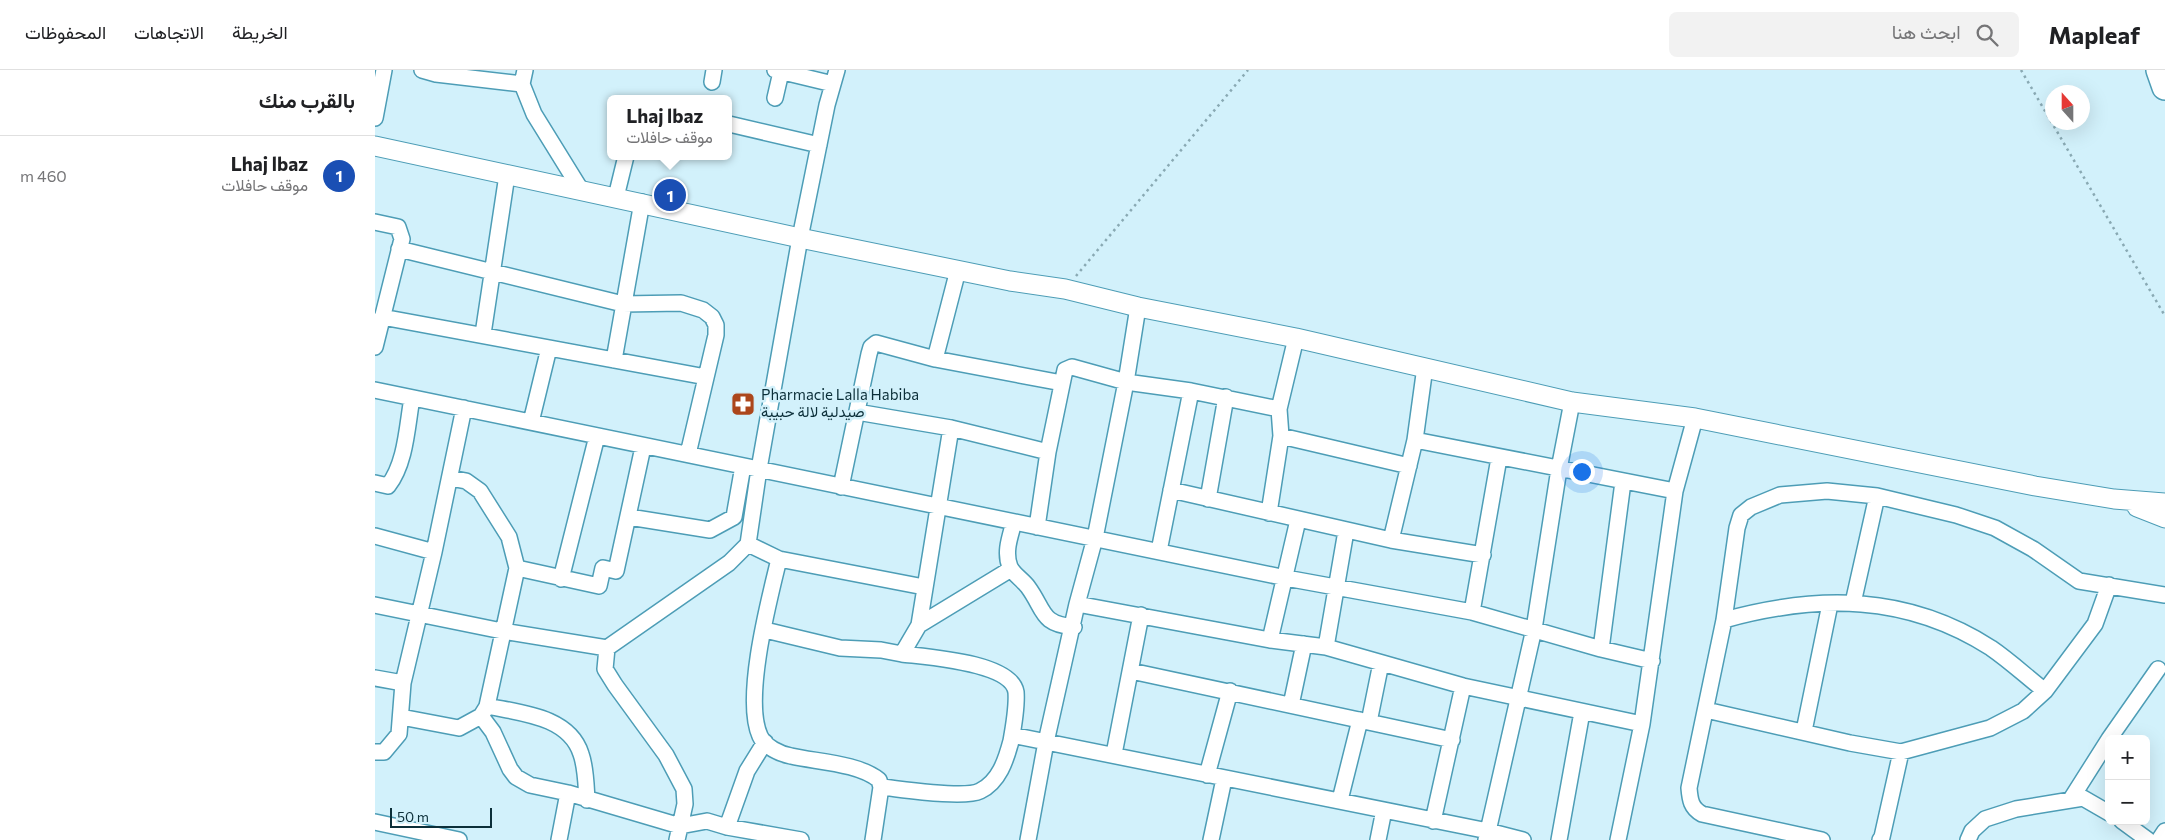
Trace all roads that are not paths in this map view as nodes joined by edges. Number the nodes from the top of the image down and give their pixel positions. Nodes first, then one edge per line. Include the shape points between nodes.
1 (384, 70) edge
2 (422, 70) edge
3 (2159, 70) edge
4 (778, 71) edge
5 (523, 77) edge
6 (835, 77) edge
7 (2165, 87) edge
8 (775, 98) dead end
9 (375, 118) edge
10 (732, 125) edge
11 (819, 145) junction
12 (375, 146) edge
13 (625, 160) edge
14 (507, 176) junction
15 (581, 190) junction
16 (616, 197) junction
17 (642, 202) junction
18 (375, 222) edge
19 (800, 238) junction
20 (399, 249) junction
21 (958, 270) junction
22 (491, 272) junction
23 (623, 304) junction
24 (1138, 307) junction
25 (382, 317) junction
26 (483, 334) junction
27 (1296, 338) junction
28 (375, 346) edge
29 (549, 348) junction
30 (935, 359) junction
31 (613, 360) junction
32 (1425, 367) junction
33 (705, 377) junction
34 (1126, 382) junction
35 (1062, 383) junction
36 (375, 390) edge
37 (1191, 391) junction
38 (412, 398) junction
39 (1226, 398) junction
40 (1572, 402) junction
41 (464, 408) junction
42 (1279, 409) junction
43 (857, 412) junction
44 (1695, 418) junction
45 (531, 422) junction
46 (951, 428) junction
47 (597, 436) junction
48 (1281, 436) junction
49 (1415, 440) junction
50 (643, 447) junction
51 (1048, 452) junction
52 (689, 454) junction
53 (1499, 458) junction
54 (743, 466) junction
55 (1409, 466) junction
56 (759, 469) junction
57 (1559, 469) junction
58 (450, 478) junction
59 (1623, 482) junction
60 (375, 483) edge
61 (841, 487) junction
62 (1171, 490) junction
63 (1675, 491) junction
64 (1877, 496) junction
65 (1208, 499) junction
66 (2114, 499) junction
67 (2165, 503) edge
68 (938, 506) junction
69 (1269, 513) junction
70 (629, 517) junction
71 (2165, 518) edge
72 (1298, 520) junction
73 (1014, 522) junction
74 (1037, 527) junction
75 (1346, 531) junction
76 (375, 536) edge
77 (1095, 538) junction
78 (1391, 540) junction
79 (748, 544) junction
80 (1159, 551) junction
81 (435, 552) junction
82 (1483, 555) junction
83 (779, 559) junction
84 (517, 568) junction
85 (1011, 568) junction
86 (1286, 578) junction
87 (561, 579) junction
88 (2109, 585) junction
89 (1336, 586) junction
90 (924, 587) junction
91 (2165, 595) edge
92 (1853, 603) junction
93 (1077, 604) junction
94 (1830, 604) junction
95 (375, 605) edge
96 (1472, 612) junction
97 (420, 614) junction
98 (1141, 615) junction
99 (1724, 620) junction
100 (919, 624) junction
101 (1074, 628) junction
102 (765, 630) junction
103 (1534, 630) junction
104 (502, 631) junction
105 (1270, 640) junction
106 (1304, 644) junction
107 (1326, 647) junction
108 (607, 648) junction
109 (1601, 649) junction
110 (902, 654) junction
111 (1653, 661) junction
112 (1381, 663) junction
113 (2158, 668) dead end
114 (1131, 671) junction
115 (375, 678) edge
116 (403, 683) junction
117 (1463, 686) junction
118 (1229, 691) junction
119 (2045, 691) junction
120 (1517, 696) junction
121 (1291, 705) junction
122 (1706, 710) junction
123 (484, 711) junction
124 (1582, 712) junction
125 (401, 717) junction
126 (1364, 721) junction
127 (1642, 724) junction
128 (1804, 731) junction
129 (1012, 735) junction
130 (2112, 735) edge
131 (1452, 740) junction
132 (765, 742) junction
133 (1046, 742) junction
134 (2105, 745) edge
135 (375, 752) edge
136 (1901, 752) junction
137 (1114, 754) junction
138 (1207, 775) junction
139 (1224, 779) junction
140 (881, 787) junction
141 (568, 793) junction
142 (2071, 799) junction
143 (587, 800) junction
144 (1340, 800) junction
145 (1384, 810) junction
146 (2105, 811) edge
147 (1433, 821) junction
148 (375, 822) edge
149 (2127, 825) edge
150 (727, 827) junction
151 (2165, 831) edge
152 (678, 833) edge
153 (410, 835) edge
154 (1487, 835) edge
155 (459, 840) edge
156 (559, 840) edge
157 (801, 840) edge
158 (873, 840) edge
159 (1028, 840) edge
160 (1211, 840) edge
161 (1378, 840) edge
162 (1523, 840) edge
163 (1559, 840) edge
164 (1617, 840) edge
165 (1822, 840) edge
166 (1880, 840) edge
167 (1968, 840) edge
168 (2148, 840) edge
169 (2159, 840) edge

1 - 9 street
2 - 5 street via 436,74
3 - 7 highway
4 - 6 street
4 - 8 street
5 - 15 street via 534,114
6 - 11 street
10 - 11 street
11 - 19 street
12 - 14 street
13 - 16 street
14 - 15 street
14 - 22 street
15 - 16 street
16 - 17 street
17 - 19 street
17 - 23 street
18 - 20 street via 399,227 402,239
19 - 21 street
19 - 56 street
20 - 22 street
20 - 25 street
21 - 24 street via 1065,289
21 - 30 street
22 - 23 street
22 - 26 street
23 - 31 street
23 - 33 street via 681,303 703,310 712,317 716,335
24 - 27 street
24 - 34 street
25 - 26 street
25 - 28 street
26 - 29 street
27 - 32 street
27 - 42 street
29 - 31 street
29 - 45 street
30 - 35 street
30 - 43 street via 876,343 869,354
31 - 33 street
32 - 40 street
32 - 49 street
33 - 52 street
34 - 35 street via 1072,367 1065,370
34 - 37 street
34 - 77 street
35 - 51 street
36 - 38 street
37 - 39 street
37 - 62 street
38 - 41 street
38 - 60 street via 395,475 388,486
39 - 42 street
39 - 65 street
40 - 44 street
40 - 57 street
41 - 45 street
41 - 58 street
42 - 48 street
43 - 46 street
43 - 61 street
44 - 63 street
44 - 66 street
45 - 47 street
46 - 51 street
46 - 68 street
47 - 50 street
47 - 87 street
48 - 55 street
48 - 69 street
49 - 53 street
49 - 55 street
50 - 52 street
50 - 70 street
51 - 74 street
52 - 54 street
53 - 57 street
53 - 82 street
54 - 56 street
54 - 70 street via 734,517 710,530
55 - 78 street
56 - 61 street
56 - 79 street
57 - 59 street
57 - 103 street
58 - 81 street
58 - 84 street via 466,481 480,491 509,537
59 - 63 street
59 - 109 street
61 - 68 street
62 - 65 street
62 - 80 street
63 - 111 street
64 - 88 street via 1976,521 2033,548 2079,581
64 - 92 street
64 - 99 street via 1827,491 1780,495 1751,507 1741,515
65 - 69 street
66 - 67 street
66 - 71 street
68 - 73 street
68 - 90 street
69 - 72 street
70 - 87 street via 615,571 603,568 599,586
72 - 75 street
72 - 86 street
73 - 74 street
73 - 85 street via 1007,554
74 - 77 street
75 - 78 street
75 - 89 street
76 - 81 street
77 - 80 street
77 - 93 street
78 - 82 street
79 - 83 street
79 - 108 street via 729,563
80 - 86 street
81 - 97 street
82 - 96 street
83 - 90 street
83 - 102 street
84 - 87 street
84 - 104 street
85 - 100 street
85 - 101 street via 1028,587 1047,620
86 - 89 street
86 - 105 street
88 - 91 street
88 - 119 street via 2095,624
89 - 96 street
89 - 107 street
90 - 100 street
92 - 94 street
92 - 119 street via 1895,608 1935,619 1992,649
93 - 98 street
93 - 101 street
94 - 99 street via 1773,609
94 - 128 street
95 - 97 street
96 - 103 street
97 - 104 street
97 - 116 street
98 - 105 street
98 - 114 street
99 - 122 street
100 - 110 street
101 - 133 street
102 - 110 street via 840,648
102 - 132 street via 754,703 760,737
103 - 109 street
103 - 120 street
104 - 108 street
104 - 123 street
105 - 106 street
106 - 107 street
106 - 121 street
107 - 112 street
108 - 152 street via 605,669 665,755 684,789 685,804
109 - 111 street
110 - 129 street via 991,669 1009,680 1016,691
111 - 127 street
112 - 117 street
112 - 126 street
113 - 130 street
114 - 118 street
114 - 137 street
115 - 116 street
116 - 125 street
117 - 120 street
117 - 131 street
118 - 121 street
118 - 138 street
119 - 136 street via 2009,720
120 - 124 street
120 - 154 street
121 - 126 street
122 - 128 street
122 - 165 street via 1689,788 1695,810
123 - 125 street via 459,728
123 - 141 street via 516,777 530,785
123 - 143 street via 557,724 575,740 582,754
124 - 127 street
124 - 163 street
125 - 135 street via 399,734 393,743 383,752
126 - 131 street
126 - 144 street
127 - 164 street
128 - 136 street
129 - 133 street
129 - 140 street via 1006,761 993,782 980,792 930,792
131 - 147 street
132 - 140 street via 773,750 790,756 874,776
132 - 150 street via 747,771
133 - 137 street
133 - 159 street
134 - 142 street
136 - 166 street
137 - 138 street
138 - 139 street
139 - 144 street
139 - 160 street
140 - 158 street
141 - 143 street
141 - 156 street
142 - 146 street via 2083,798
142 - 167 street via 1998,813 1985,819 1972,831
143 - 152 street
144 - 145 street
145 - 147 street
145 - 161 street
147 - 154 street
148 - 153 street
149 - 168 street
150 - 152 street via 707,821
150 - 157 street
151 - 169 street
153 - 155 street
154 - 162 street

